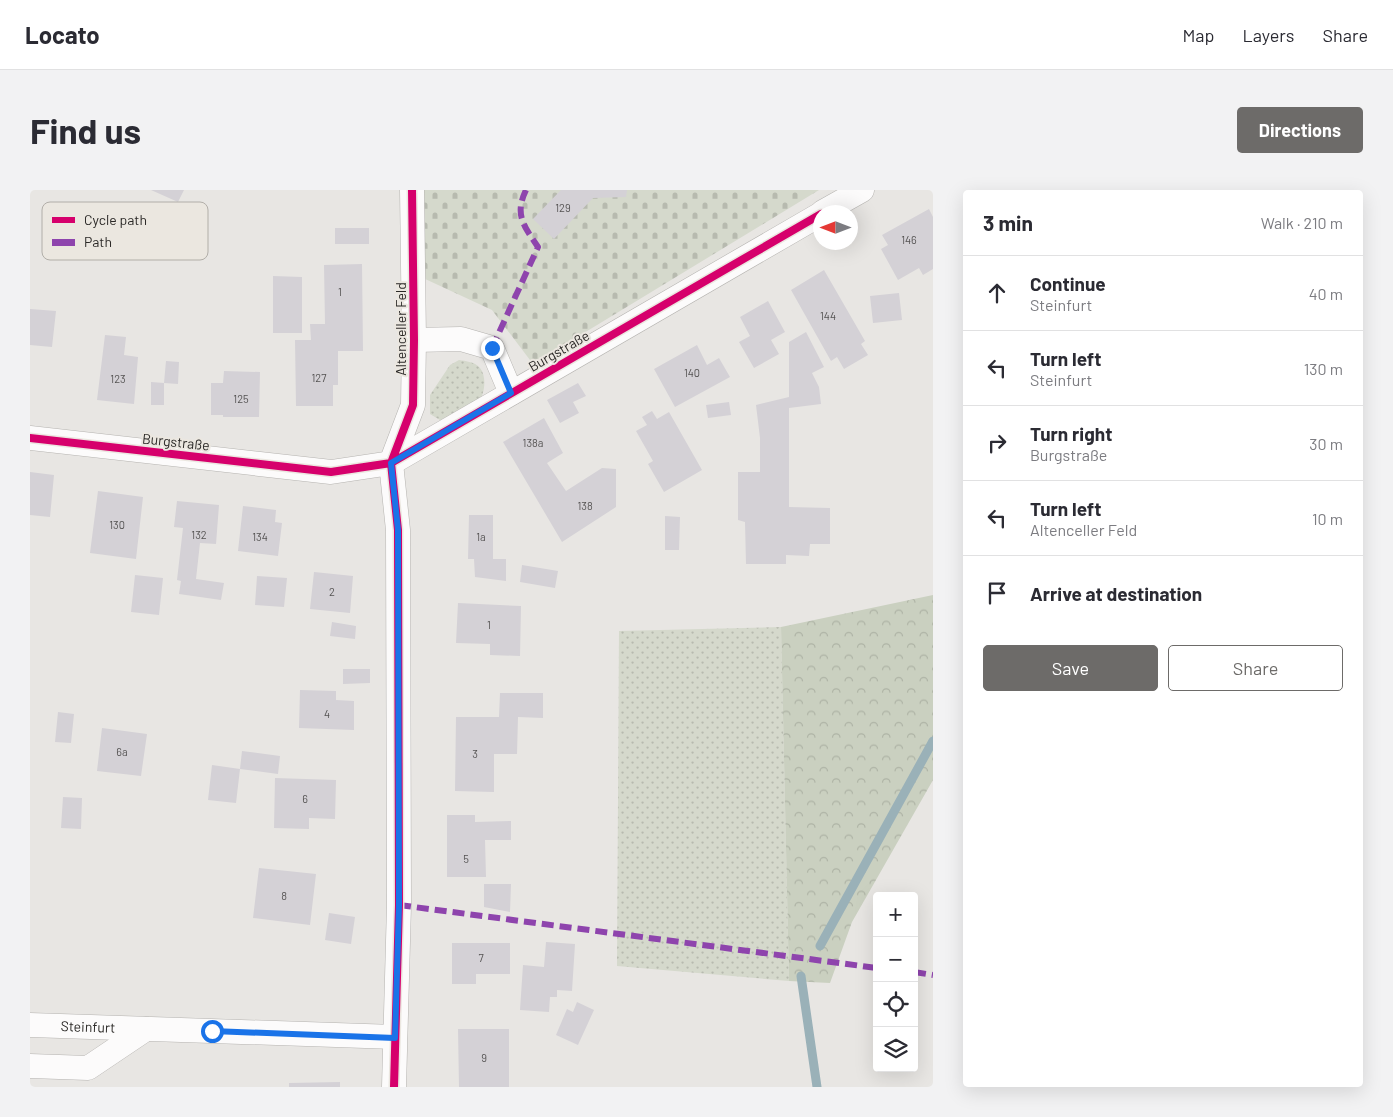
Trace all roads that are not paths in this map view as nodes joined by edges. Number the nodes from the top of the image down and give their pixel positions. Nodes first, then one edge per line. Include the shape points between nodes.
1 (412, 190) edge
2 (862, 190) edge
3 (836, 205) edge
4 (813, 218) edge
5 (414, 340) junction
6 (511, 393) junction
7 (30, 438) edge
8 (391, 463) junction
9 (30, 1025) edge
10 (146, 1029) junction
11 (395, 1038) junction
12 (30, 1066) edge
13 (394, 1087) edge

1 - 5 street, Altenceller Feld
2 - 3 street, Burgstraße
4 - 6 street, Burgstraße
5 - 6 street, Altenceller Feld via 461,339 492,348
5 - 8 street, Altenceller Feld via 413,405
6 - 8 street, Burgstraße
7 - 8 street, Burgstraße via 331,472
8 - 11 street via 398,530 399,905
9 - 10 street, Steinfurt
10 - 11 street, Steinfurt
10 - 12 street, Steinfurt via 88,1068
11 - 13 street

